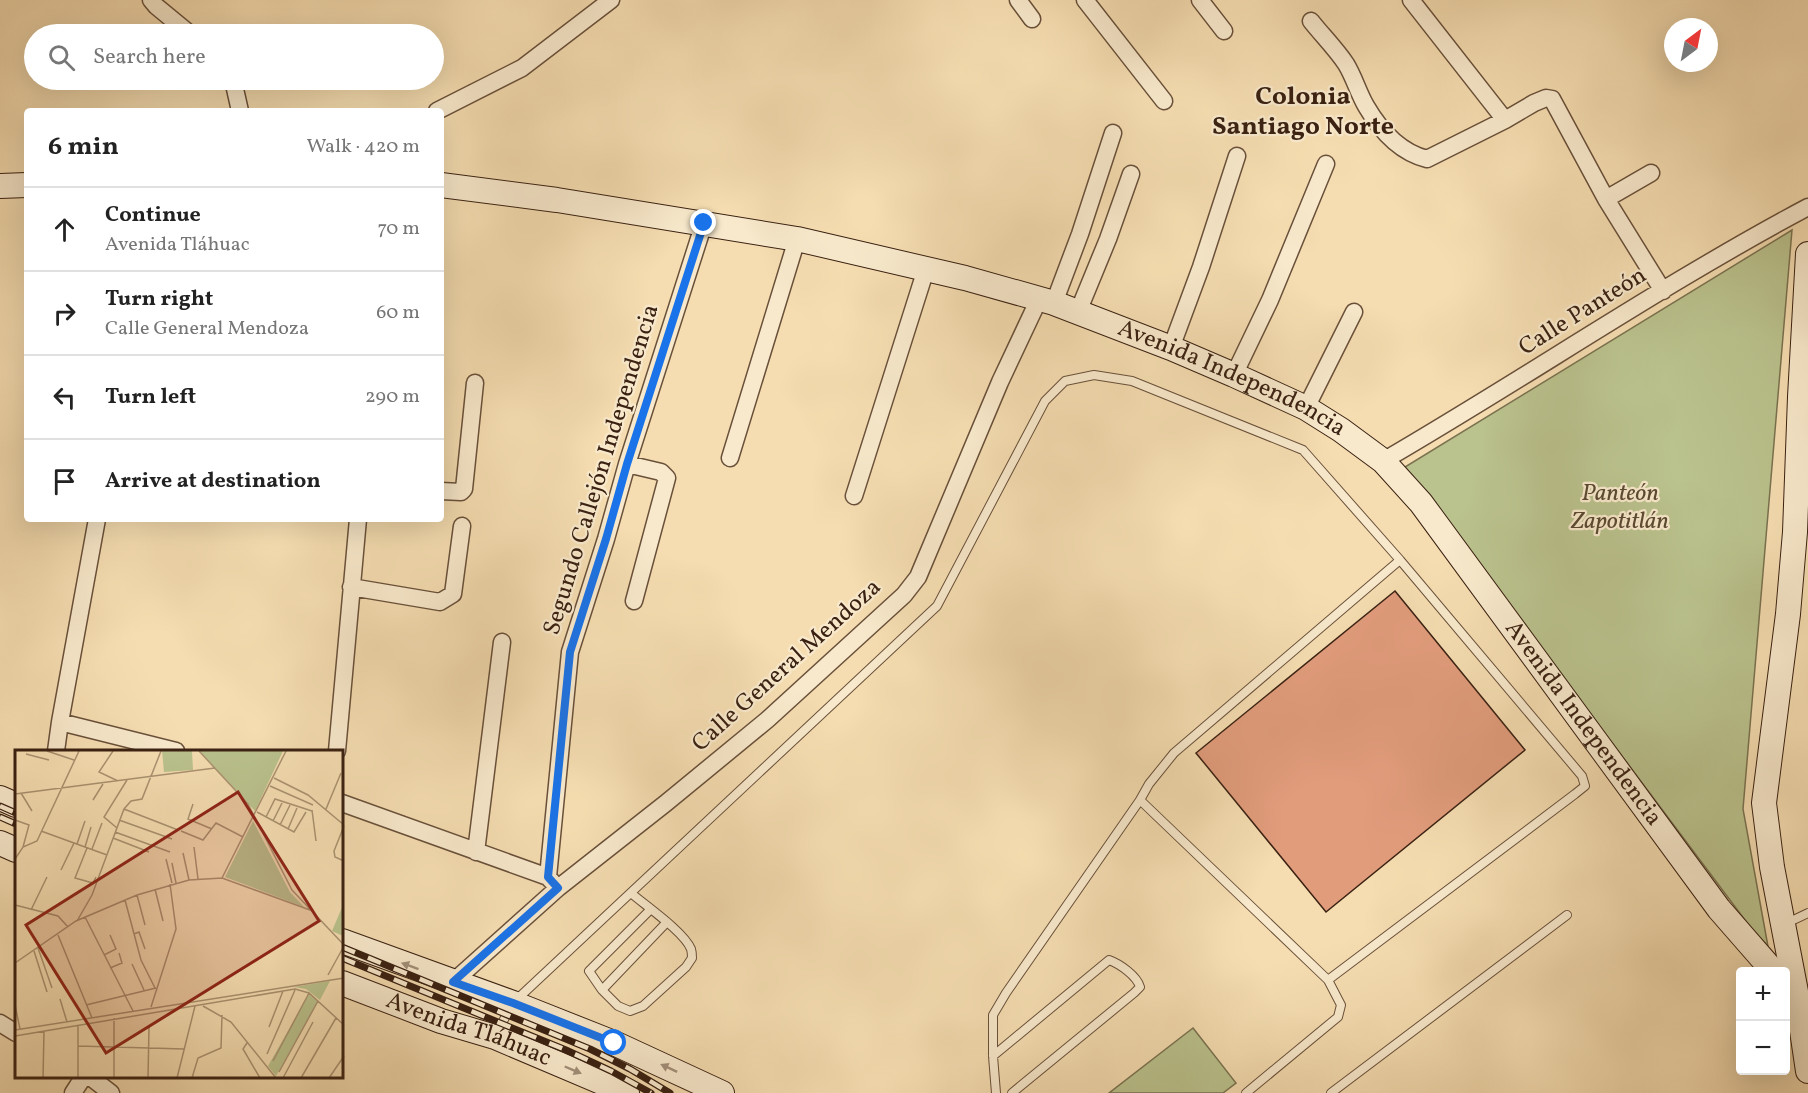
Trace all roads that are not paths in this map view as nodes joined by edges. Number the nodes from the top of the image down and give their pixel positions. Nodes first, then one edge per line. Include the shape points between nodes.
1 (151, 0) edge
2 (611, 0) edge
3 (1018, 0) edge
4 (1085, 0) edge
5 (1200, 0) edge
6 (1411, 0) edge
7 (1032, 19) dead end
8 (1311, 21) dead end
9 (178, 24) edge
10 (1224, 31) dead end
11 (235, 90) edge
12 (1164, 101) dead end
13 (239, 108) edge
14 (443, 108) edge
15 (1505, 120) junction
16 (1113, 132) dead end
17 (1237, 156) dead end
18 (1326, 164) dead end
19 (1651, 173) dead end
20 (1131, 174) dead end
21 (24, 185) edge
22 (444, 185) edge
23 (0, 186) edge
24 (1606, 199) junction
25 (1808, 207) edge
26 (704, 223) junction
27 (798, 239) junction
28 (1808, 254) edge
29 (926, 269) junction
30 (1663, 291) junction
31 (1046, 301) junction
32 (1078, 312) junction
33 (1354, 312) dead end
34 (1171, 348) junction
35 (1234, 375) junction
36 (475, 383) dead end
37 (1306, 408) junction
38 (730, 458) dead end
39 (1383, 460) junction
40 (627, 464) junction
41 (444, 491) edge
42 (854, 496) dead end
43 (97, 522) edge
44 (358, 522) edge
45 (462, 526) dead end
46 (1400, 560) junction
47 (351, 587) junction
48 (634, 601) dead end
49 (502, 642) dead end
50 (60, 722) junction
51 (56, 750) edge
52 (172, 750) edge
53 (337, 750) edge
54 (0, 798) edge
55 (1140, 800) junction
56 (344, 804) edge
57 (15, 805) edge
58 (0, 843) edge
59 (15, 850) edge
60 (476, 852) junction
61 (553, 883) junction
62 (632, 893) junction
63 (650, 910) junction
64 (1808, 913) edge
65 (1567, 915) dead end
66 (667, 922) junction
67 (1782, 926) junction
68 (344, 942) edge
69 (1770, 967) edge
70 (1328, 980) junction
71 (453, 982) junction
72 (344, 983) edge
73 (602, 990) junction
74 (1791, 991) edge
75 (513, 1003) junction
76 (0, 1023) edge
77 (15, 1032) edge
78 (495, 1037) junction
79 (993, 1056) junction
80 (1808, 1071) edge
81 (83, 1078) edge
82 (90, 1078) edge
83 (74, 1093) edge
84 (111, 1093) edge
85 (627, 1093) edge
86 (722, 1093) edge
87 (996, 1093) edge
88 (1012, 1093) edge
89 (1246, 1093) edge
90 (1331, 1093) edge

1 - 9 street
2 - 14 street via 522,68
3 - 7 street
4 - 12 street
5 - 10 street
6 - 15 street
8 - 15 street via 1346,64 1366,106 1383,130 1412,155 1427,159
11 - 13 street
15 - 24 street via 1534,103 1552,99
16 - 31 street, Calle General Mendoza via 1080,234
17 - 34 street
18 - 35 street via 1270,300
19 - 24 street
20 - 32 street
21 - 23 street
22 - 26 street, Avenida Independencia
24 - 30 street
25 - 30 street, Calle Panteón
26 - 27 street, Avenida Independencia
26 - 40 street, Segundo Callejón Independencia
27 - 29 street, Avenida Independencia
27 - 38 street
28 - 67 street via 1795,532 1764,803
29 - 31 street, Avenida Independencia
29 - 42 street
30 - 39 street, Calle Panteón
31 - 32 street, Avenida Independencia
31 - 61 street, Calle General Mendoza via 1000,382 918,577 904,595 767,720 666,803
32 - 34 street, Avenida Independencia
33 - 37 street
34 - 35 street, Avenida Independencia
35 - 37 street, Avenida Independencia
36 - 41 street via 464,489 456,493
37 - 39 street, Avenida Independencia
39 - 69 street, Avenida Independencia via 1421,503 1719,909
40 - 48 street via 661,472 667,478
40 - 61 street, Segundo Callejón Independencia via 570,652
43 - 50 street
44 - 47 street
45 - 47 street via 453,594 440,602
46 - 55 lane via 1174,753
46 - 62 lane via 1303,450 1132,381 1094,375 1065,381 1045,401 937,606
46 - 70 lane via 1582,776 1585,786
47 - 53 street
49 - 60 street
50 - 51 street
50 - 52 street
54 - 57 street
55 - 70 lane
55 - 79 lane via 993,1015
56 - 60 street
58 - 59 street
60 - 61 street
61 - 71 street, Calle General Mendoza
62 - 63 lane
62 - 75 lane
63 - 66 lane
63 - 73 lane via 590,971
64 - 67 lane
65 - 90 lane
66 - 73 lane
66 - 73 lane via 691,949 692,958 686,967 643,1006 630,1011 618,1006
67 - 74 street
71 -> 68 street, Avenida Tláhuac
70 - 89 lane via 1341,1005 1338,1017
71 - 75 street, Avenida Tláhuac
72 - 78 street, Avenida Tláhuac via 441,1021
74 - 80 street
75 - 78 lane
86 -> 75 street, Avenida Tláhuac via 614,1043
76 - 77 street
78 -> 85 street, Avenida Tláhuac
79 - 87 lane
79 - 88 lane via 1109,960 1139,982 1134,993
81 - 83 street
82 - 84 street

